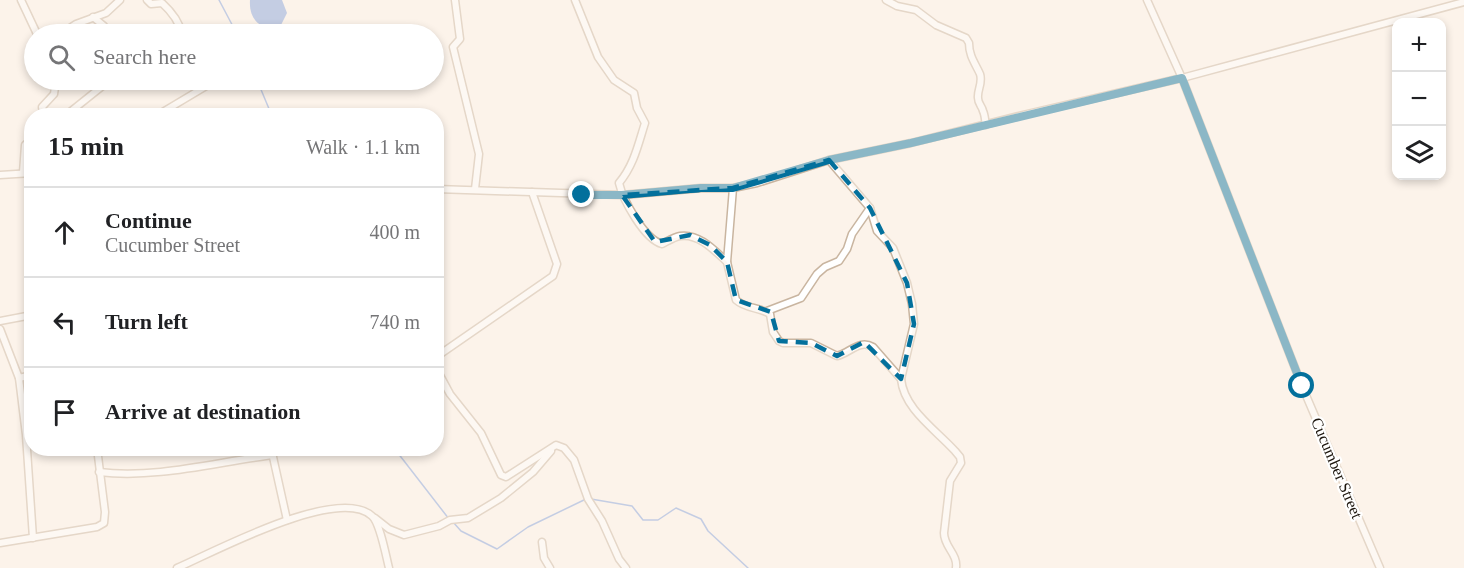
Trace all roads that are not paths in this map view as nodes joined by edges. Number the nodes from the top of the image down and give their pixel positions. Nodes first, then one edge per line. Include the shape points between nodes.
1 (21, 0) edge
2 (147, 0) edge
3 (455, 0) edge
4 (575, 0) edge
5 (886, 0) edge
6 (1147, 0) edge
7 (120, 1) edge
8 (1464, 2) edge
9 (93, 17) junction
10 (32, 24) edge
11 (75, 24) edge
12 (102, 24) edge
13 (179, 24) edge
14 (1182, 78) junction
15 (55, 90) edge
16 (98, 90) edge
17 (200, 90) edge
18 (42, 108) edge
19 (75, 108) edge
20 (170, 108) edge
21 (986, 125) junction
22 (829, 160) junction
23 (24, 164) edge
24 (23, 173) joint
25 (0, 175) edge
26 (733, 188) junction
27 (444, 189) edge
28 (475, 189) junction
29 (532, 192) junction
30 (622, 195) junction
31 (870, 208) junction
32 (727, 262) junction
33 (767, 311) junction
34 (24, 316) edge
35 (0, 321) edge
36 (0, 329) edge
37 (444, 351) edge
38 (24, 377) edge
39 (19, 378) junction
40 (901, 379) junction
41 (444, 383) edge
42 (24, 421) edge
43 (556, 445) junction
44 (28, 456) edge
45 (98, 456) edge
46 (248, 456) edge
47 (273, 456) edge
48 (99, 472) junction
49 (374, 518) junction
50 (287, 520) junction
51 (33, 538) junction
52 (542, 542) dead end
53 (0, 543) edge
54 (177, 568) edge
55 (389, 568) edge
56 (550, 568) edge
57 (626, 568) edge
58 (956, 568) edge
59 (1380, 568) edge

1 - 10 street
2 - 13 street via 162,3
3 - 28 street via 460,39 453,47 479,154
4 - 30 street via 598,57 614,80 634,93 645,123 634,162 619,183
5 - 21 street via 916,10 936,25 966,38 980,75 977,96
6 - 14 street, Cucumber Street
7 - 9 street via 106,13
8 - 14 street
9 - 11 street
9 - 12 street
14 - 21 street
14 - 59 street, Cucumber Street via 1302,386
15 - 18 street
16 - 19 street
17 - 20 street
21 - 22 street
22 - 26 street
22 - 31 street
23 - 24 street
24 - 25 street
26 - 30 street
26 - 32 street
27 - 28 street
28 - 29 street
29 - 30 street
29 - 37 street via 557,264 553,276
30 - 32 street via 655,242 690,236 710,245
31 - 33 street via 838,261 817,274 801,298
31 - 40 street via 877,231 893,248 912,304 914,324
32 - 33 street via 736,300
33 - 40 street via 772,316 773,332 783,343 811,343 837,356 867,344
34 - 35 street
36 - 39 street
38 - 39 street
39 - 42 street
40 - 58 street via 904,397 910,405 960,457 961,463 950,481 944,540 955,557
41 - 43 street via 481,433 501,475 514,473
43 - 49 street via 533,472 468,518 404,535
43 - 57 street via 574,460 588,498
44 - 51 street
45 - 48 street
46 - 48 street via 154,472
47 - 50 street
48 - 51 street via 104,523
49 - 50 street via 365,511 333,509
49 - 55 street
50 - 54 street
51 - 53 street
52 - 56 street

